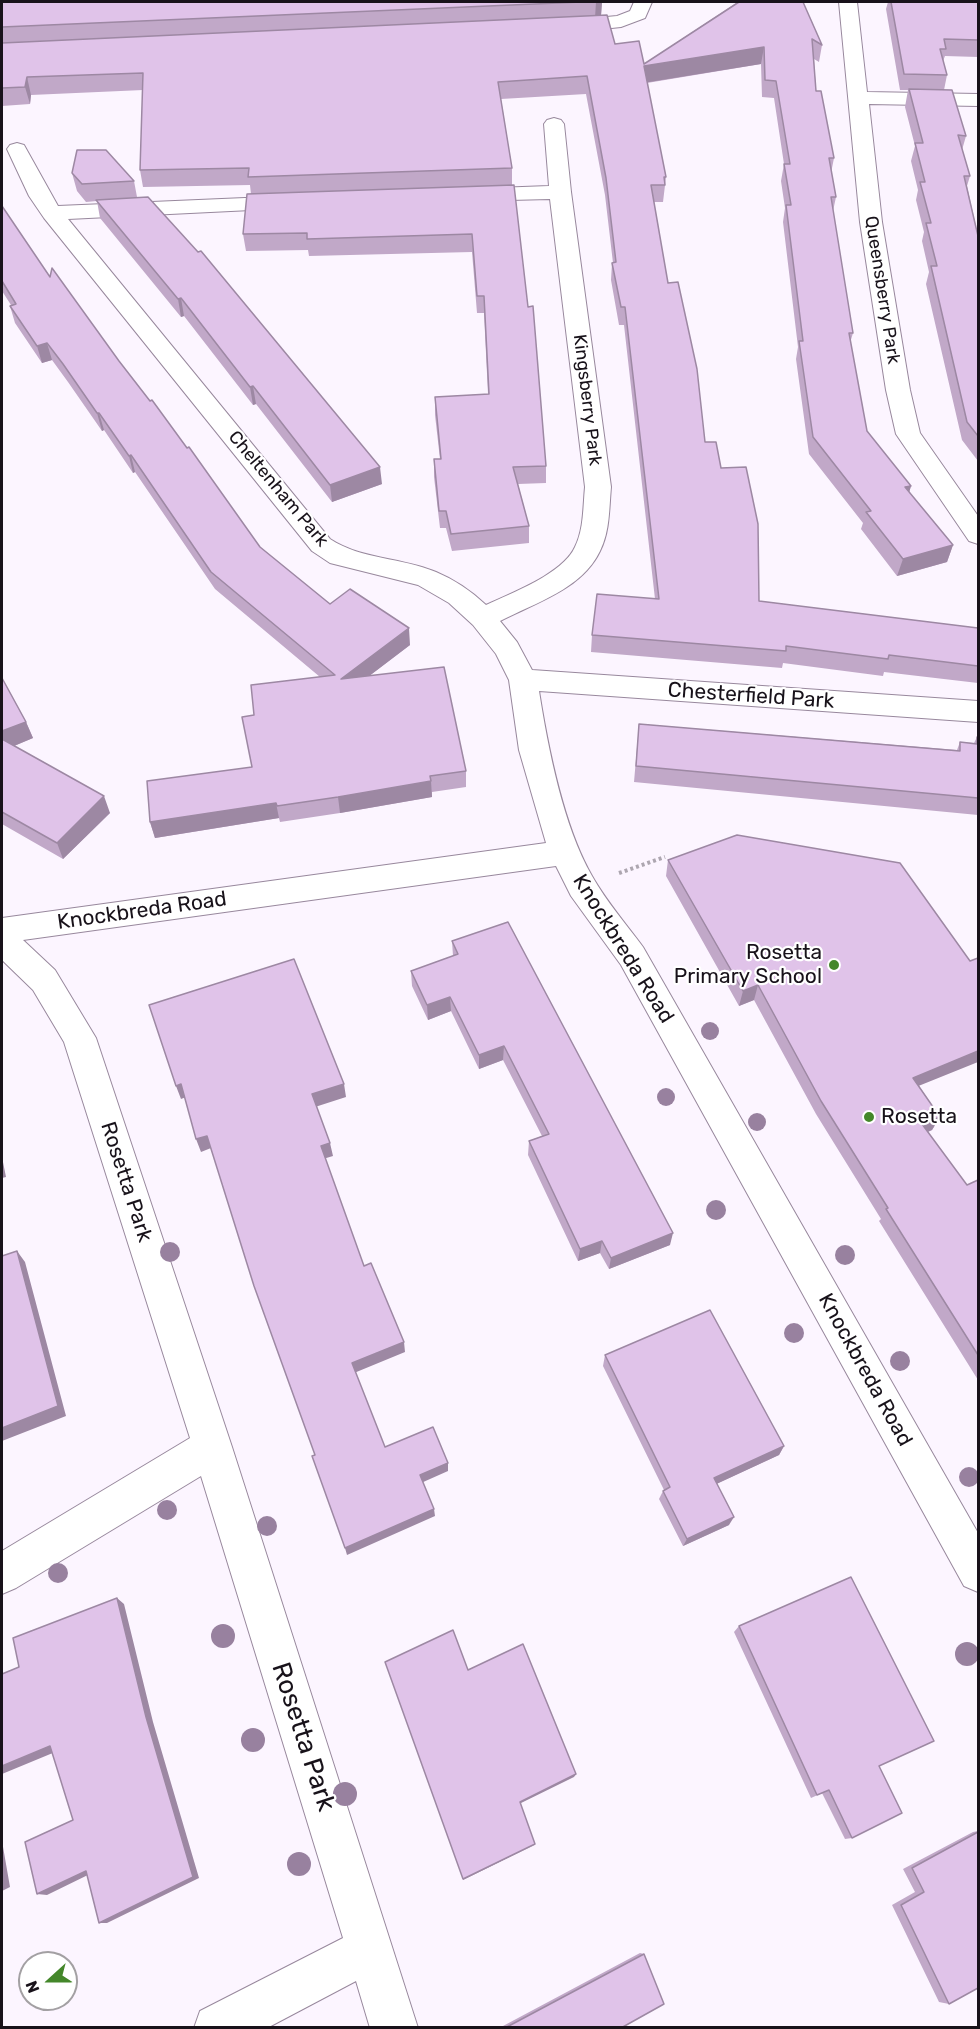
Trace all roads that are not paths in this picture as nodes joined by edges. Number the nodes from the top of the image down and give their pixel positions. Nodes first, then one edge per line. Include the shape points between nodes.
1 (643, 2) edge
2 (848, 2) edge
3 (548, 27) edge
4 (858, 98) junction
5 (978, 100) edge
6 (554, 124) dead end
7 (17, 149) dead end
8 (560, 192) junction
9 (454, 196) edge
10 (312, 201) edge
11 (52, 213) junction
12 (978, 535) edge
13 (483, 618) junction
14 (523, 680) junction
15 (978, 711) edge
16 (564, 852) junction
17 (2, 931) edge
18 (2, 940) edge
19 (212, 1447) junction
20 (978, 1572) edge
21 (2, 1574) edge
22 (370, 1949) junction
23 (217, 2028) edge
24 (394, 2028) edge

1 - 3 street via 638,14 621,21
2 - 4 street, Queensberry Park
4 - 5 street
4 - 12 street, Queensberry Park via 871,222 908,434
6 - 8 street, Kingsberry Park
7 - 11 street, Cheltenham Park
8 - 9 street
8 - 13 street, Kingsberry Park via 598,487 594,526 587,551 578,565
10 - 11 street
11 - 13 street, Cheltenham Park via 321,545 339,557 426,578 459,596
13 - 14 street, Cheltenham Park via 507,649
14 - 15 street, Chesterfield Park
14 - 16 street, Cheltenham Park via 534,750
16 - 17 street, Knockbreda Road
16 - 20 street, Knockbreda Road via 582,887 632,956
18 - 19 street, Rosetta Park via 44,980 79,1038
19 - 21 street
19 - 22 street, Rosetta Park
22 - 23 street
22 - 24 street, Rosetta Park

